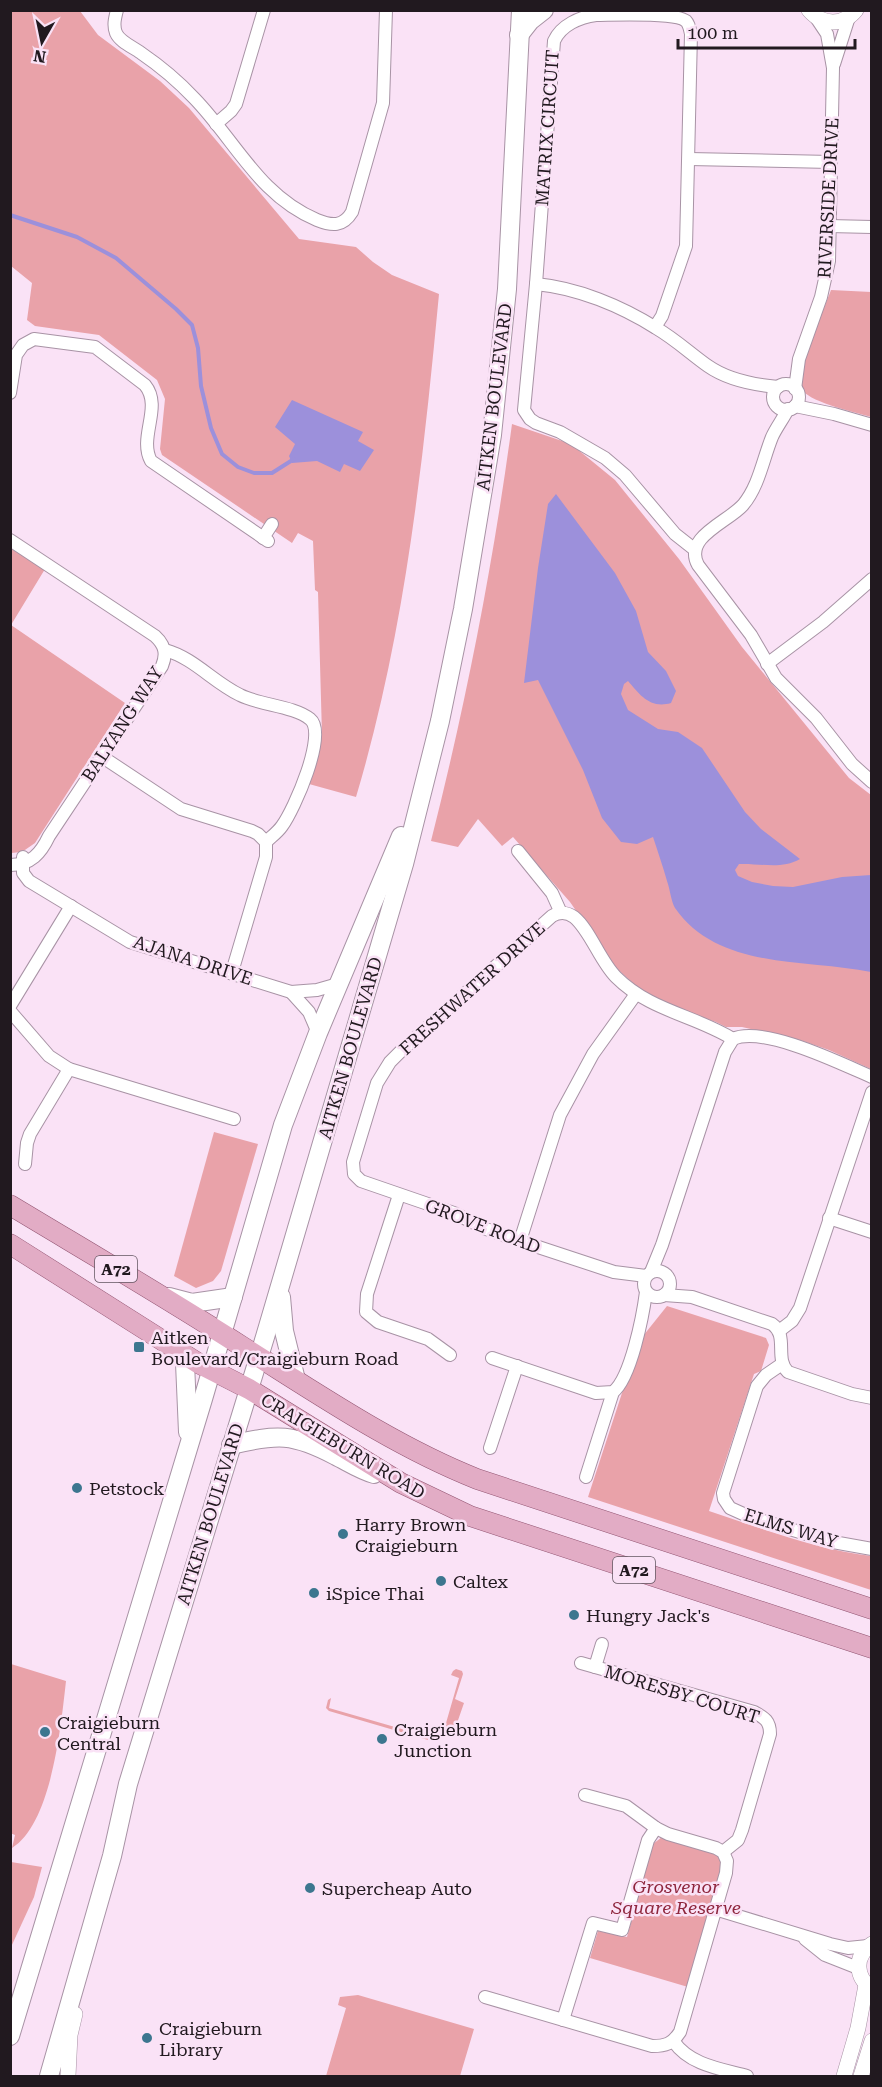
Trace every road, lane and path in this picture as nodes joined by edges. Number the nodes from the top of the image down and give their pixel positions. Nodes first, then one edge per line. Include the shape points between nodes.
1 (117, 10) edge
2 (264, 10) edge
3 (386, 10) edge
4 (520, 10) edge
5 (544, 10) edge
6 (812, 13) edge
7 (853, 14) edge
8 (519, 34) junction
9 (833, 68) junction
10 (216, 124) junction
11 (689, 159) junction
12 (831, 162) junction
13 (829, 226) junction
14 (872, 227) edge
15 (536, 284) junction
16 (655, 327) junction
17 (799, 359) junction
18 (746, 382) junction
19 (780, 386) junction
20 (10, 393) edge
21 (794, 400) junction
22 (775, 402) junction
23 (872, 426) edge
24 (773, 436) junction
25 (272, 524) dead end
26 (10, 540) edge
27 (694, 549) junction
28 (872, 579) edge
29 (164, 656) junction
30 (767, 664) junction
31 (101, 756) junction
32 (426, 779) junction
33 (872, 782) edge
34 (266, 842) junction
35 (518, 851) dead end
36 (19, 861) edge
37 (71, 906) junction
38 (561, 913) junction
39 (232, 972) junction
40 (338, 984) junction
41 (291, 992) junction
42 (636, 994) junction
43 (10, 1006) edge
44 (10, 1011) edge
45 (318, 1033) junction
46 (733, 1039) junction
47 (69, 1069) junction
48 (872, 1077) edge
49 (872, 1092) edge
50 (234, 1119) dead end
51 (25, 1164) dead end
52 (354, 1174) joint
53 (399, 1195) junction
54 (10, 1205) edge
55 (829, 1218) junction
56 (872, 1232) edge
57 (520, 1241) junction
58 (10, 1244) edge
59 (662, 1245) junction
60 (647, 1282) junction
61 (280, 1283) junction
62 (665, 1288) junction
63 (155, 1293) junction
64 (232, 1297) junction
65 (642, 1324) junction
66 (779, 1331) junction
67 (222, 1334) junction
68 (180, 1352) junction
69 (450, 1355) dead end
70 (259, 1356) junction
71 (492, 1358) dead end
72 (782, 1364) junction
73 (517, 1366) junction
74 (211, 1369) junction
75 (296, 1380) junction
76 (249, 1389) junction
77 (613, 1392) junction
78 (872, 1398) edge
79 (189, 1442) junction
80 (231, 1445) junction
81 (490, 1448) dead end
82 (586, 1477) dead end
83 (401, 1483) junction
84 (872, 1549) edge
85 (872, 1609) edge
86 (602, 1644) dead end
87 (872, 1648) edge
88 (581, 1663) dead end
89 (595, 1667) junction
90 (585, 1795) dead end
91 (656, 1828) junction
92 (723, 1852) junction
93 (716, 1909) junction
94 (800, 1934) junction
95 (870, 1945) edge
96 (858, 1968) junction
97 (79, 1975) junction
98 (869, 1987) edge
99 (485, 1997) dead end
100 (563, 2020) junction
101 (10, 2036) edge
102 (872, 2041) edge
103 (674, 2042) junction
104 (49, 2076) edge
105 (68, 2076) edge
106 (747, 2076) edge
107 (844, 2076) edge
108 (861, 2076) edge

1 - 10 street via 114,23 118,36 184,88
2 - 10 street via 236,104
3 - 10 street via 383,103 352,212 346,220 325,223 288,204 256,175
4 - 8 main road, AITKEN BOULEVARD
5 - 8 main road
6 - 7 street via 831,22
6 - 9 street, RIVERSIDE DRIVE via 827,34
7 - 9 street, RIVERSIDE DRIVE
8 - 32 main road, AITKEN BOULEVARD via 507,290 492,435 463,609
9 - 12 street, RIVERSIDE DRIVE
11 - 12 street
11 - 15 street, MATRIX CIRCUIT via 691,34 686,21 668,16 597,15 581,18 559,32 554,41 551,72
11 - 16 street, MATRIX CIRCUIT via 686,246
12 - 13 street, RIVERSIDE DRIVE
13 - 14 street
13 - 17 street, RIVERSIDE DRIVE via 826,280
15 - 16 street via 588,296
15 - 27 street, MATRIX CIRCUIT via 526,414 605,459 625,475 675,534
16 - 18 street via 707,366
17 - 19 street, RIVERSIDE DRIVE
17 - 21 street, RIVERSIDE DRIVE
18 - 19 street
18 - 22 street
19 - 21 street via 789,385
19 - 22 street via 774,393
20 - 25 street via 16,355 28,341 42,339 95,347 150,393 147,451 151,461 266,539
21 - 22 street via 781,409
21 - 23 street
21 - 24 street, RIVERSIDE DRIVE
22 - 24 street, RIVERSIDE DRIVE
24 - 27 street, RIVERSIDE DRIVE via 750,495
26 - 29 street, BALYANG WAY via 155,636 164,645
27 - 30 street via 698,565 751,635
28 - 30 street
29 - 31 street, BALYANG WAY
29 - 34 street via 186,658 240,696 302,715 315,727 304,782 282,827
30 - 33 street
31 - 34 street via 181,809 252,831
31 - 36 street, BALYANG WAY via 49,836
32 - 40 main road, AITKEN BOULEVARD
32 - 61 main road, AITKEN BOULEVARD
34 - 39 street via 266,857
35 - 38 street via 552,893
36 - 37 street, AJANA DRIVE via 36,884
37 - 39 street, AJANA DRIVE via 130,942
37 - 43 street
38 - 42 street, FRESHWATER DRIVE via 574,917 610,970
38 - 52 street, FRESHWATER DRIVE via 552,916 390,1062 375,1091 353,1162
39 - 41 street, AJANA DRIVE
40 - 41 street, AJANA DRIVE
40 - 45 main road, AITKEN BOULEVARD
41 - 45 street via 309,1012
42 - 46 street, FRESHWATER DRIVE
42 - 57 street via 593,1054 560,1115
44 - 47 street via 50,1056
45 - 64 main road, AITKEN BOULEVARD via 284,1125
46 - 48 street via 747,1036 798,1046
46 - 59 street via 725,1052
47 - 50 street
47 - 51 street via 30,1134
49 - 55 street
52 - 53 street, GROVE ROAD via 361,1181
53 - 57 street, GROVE ROAD
53 - 69 street via 367,1294 366,1312 378,1322 428,1339
54 - 63 main road, CRAIGIEBURN ROAD / A72
55 - 56 street
55 - 66 street via 800,1308
57 - 60 street, GROVE ROAD
58 - 68 main road, CRAIGIEBURN ROAD / A72
59 - 60 street
59 - 62 street
60 - 62 street via 652,1296
60 - 62 street via 659,1271
60 - 65 street
61 - 70 main road, AITKEN BOULEVARD
61 - 75 main road via 284,1331
62 - 65 street
62 - 66 street via 767,1322
63 - 64 main road via 192,1303
63 - 67 main road, CRAIGIEBURN ROAD / A72
64 - 67 main road, AITKEN BOULEVARD
65 - 77 street via 621,1383
66 - 72 street
67 - 70 main road, CRAIGIEBURN ROAD / A72
67 - 74 main road, AITKEN BOULEVARD
68 - 74 main road, CRAIGIEBURN ROAD / A72
68 - 79 main road via 185,1363
70 - 75 main road, CRAIGIEBURN ROAD / A72
70 - 76 main road, AITKEN BOULEVARD
71 - 73 street
72 - 78 street via 793,1375
72 - 84 street, ELMS WAY via 757,1386 724,1499 730,1508 750,1517 833,1542
73 - 77 street via 596,1393
73 - 81 street
74 - 76 main road, CRAIGIEBURN ROAD / A72
74 - 79 main road, AITKEN BOULEVARD
75 - 85 main road, CRAIGIEBURN ROAD / A72 via 419,1453 477,1479
76 - 80 main road, AITKEN BOULEVARD
76 - 83 main road, CRAIGIEBURN ROAD / A72
77 - 82 street
79 - 101 main road, AITKEN BOULEVARD
80 - 83 main road via 284,1436
80 - 97 main road, AITKEN BOULEVARD via 131,1774
83 - 87 main road, CRAIGIEBURN ROAD / A72 via 470,1516
86 - 89 street, MORESBY COURT
88 - 89 street, MORESBY COURT
89 - 92 street, MORESBY COURT via 766,1718 770,1734 742,1830 738,1840
90 - 91 street via 626,1806
91 - 92 street
91 - 100 street via 648,1840 622,1930 593,1923
92 - 93 street via 726,1873
93 - 94 street
93 - 103 street
94 - 95 street via 848,1948
94 - 96 street via 825,1955
95 - 96 street
96 - 98 street
97 - 104 main road, AITKEN BOULEVARD
97 - 105 street
98 - 107 street
99 - 100 street
100 - 103 street via 652,2046
102 - 108 street
103 - 106 street via 689,2059

